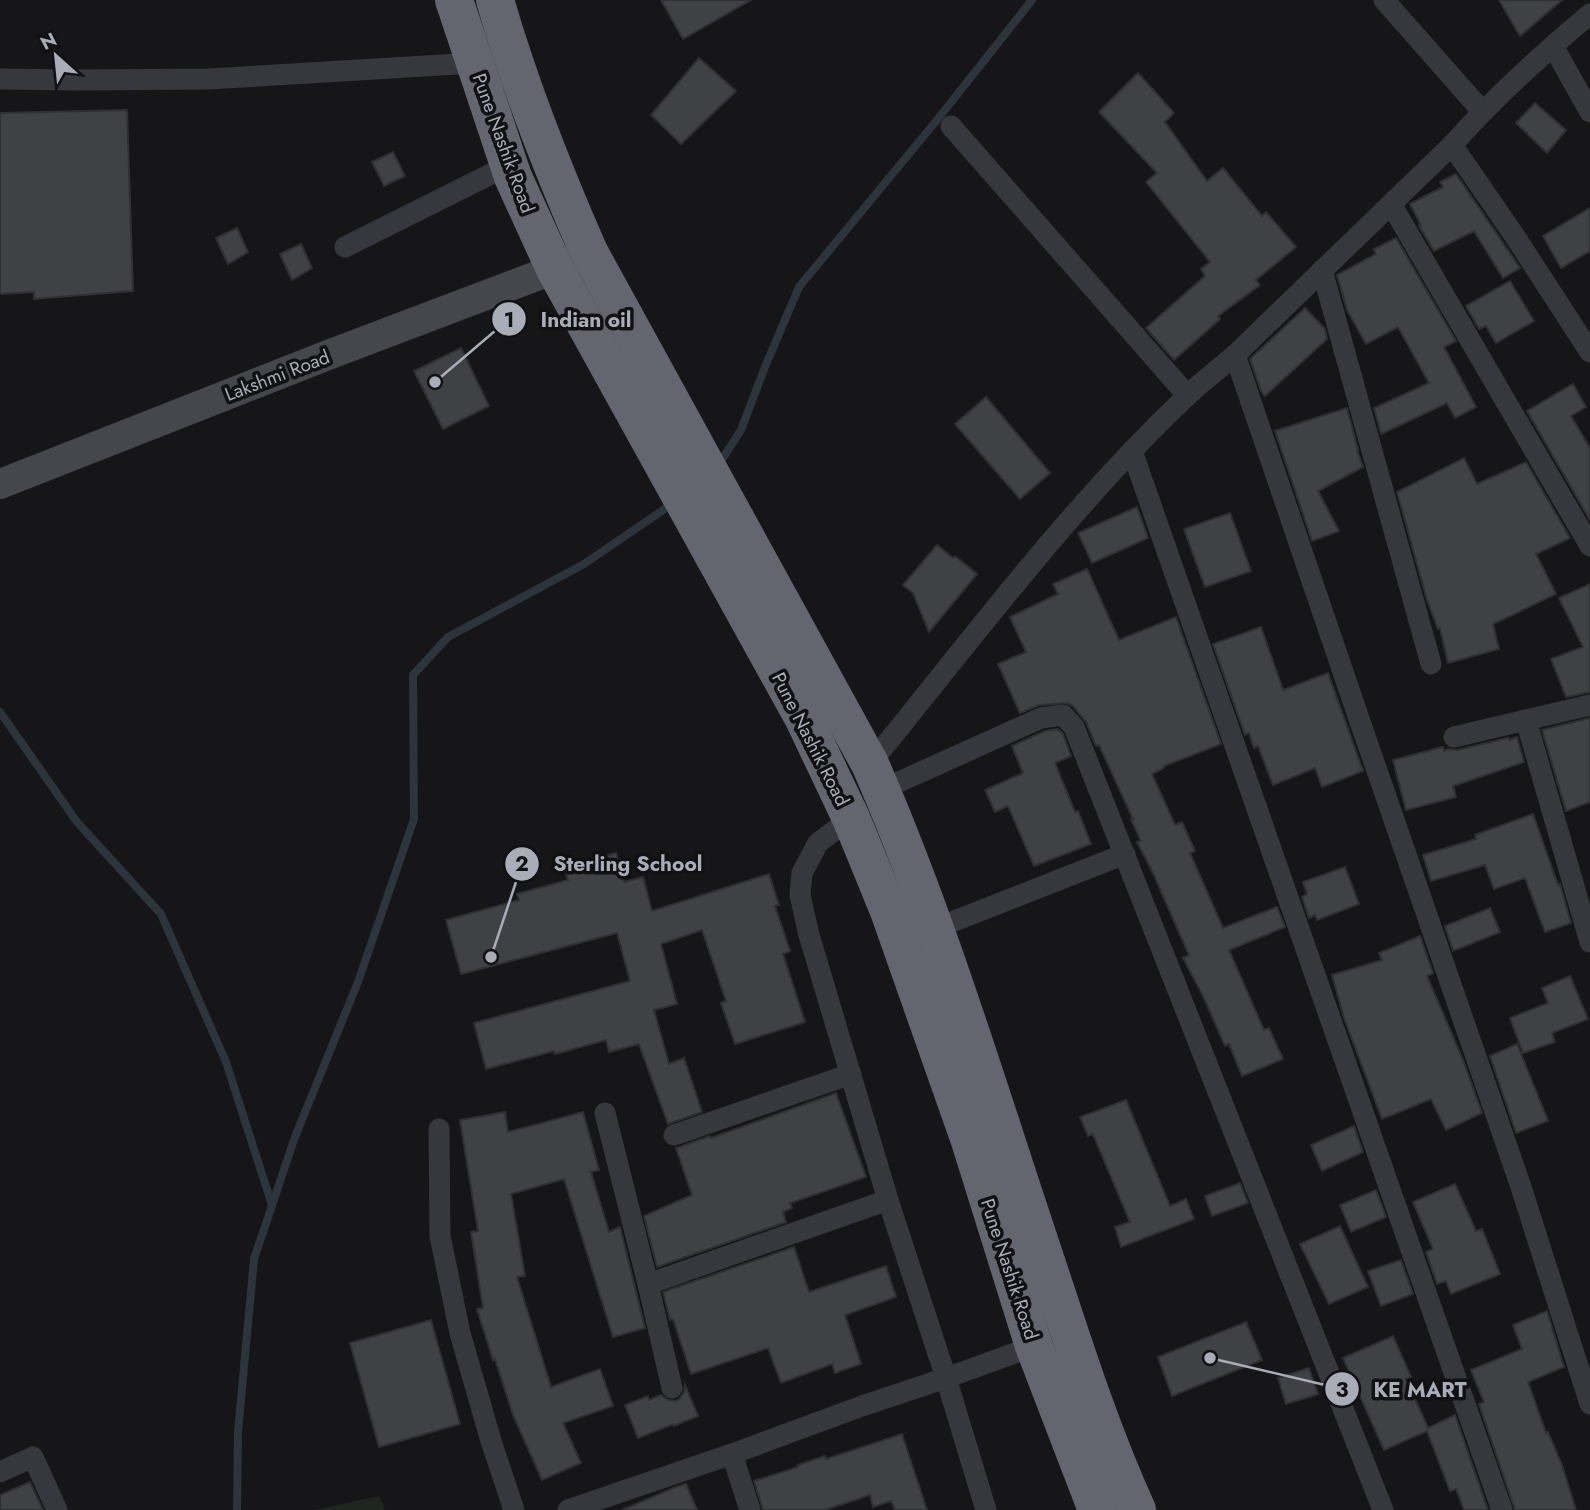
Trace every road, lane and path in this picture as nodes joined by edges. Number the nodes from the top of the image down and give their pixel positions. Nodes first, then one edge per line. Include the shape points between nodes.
1 (454, 0) edge
2 (495, 0) edge
3 (1384, 0) edge
4 (1590, 14) edge
5 (1553, 46) junction
6 (475, 63) junction
7 (0, 79) edge
8 (1482, 111) junction
9 (1590, 112) edge
10 (951, 126) dead end
11 (1452, 145) junction
12 (509, 165) junction
13 (1391, 204) junction
14 (345, 247) dead end
15 (589, 252) junction
16 (555, 269) junction
17 (1322, 270) junction
18 (1590, 352) edge
19 (1235, 355) junction
20 (1187, 395) junction
21 (1132, 451) junction
22 (0, 484) edge
23 (1590, 546) edge
24 (1431, 664) dead end
25 (1590, 705) edge
26 (1526, 720) junction
27 (1454, 737) dead end
28 (876, 777) junction
29 (850, 818) junction
30 (1125, 854) junction
31 (934, 929) junction
32 (1590, 942) edge
33 (850, 1074) junction
34 (605, 1113) dead end
35 (439, 1129) dead end
36 (674, 1135) dead end
37 (888, 1200) junction
38 (648, 1284) junction
39 (1052, 1340) junction
40 (946, 1378) junction
41 (1586, 1379) edge
42 (671, 1388) dead end
43 (1590, 1404) edge
44 (732, 1454) junction
45 (0, 1472) edge
46 (57, 1510) edge
47 (514, 1510) edge
48 (568, 1510) edge
49 (750, 1510) edge
50 (986, 1510) edge
51 (1097, 1510) edge
52 (1137, 1510) edge
53 (1383, 1510) edge
54 (1502, 1510) edge

1 - 6 highway, Pune Nashik Road
2 - 15 highway, Pune Nashik Road via 530,108
3 - 8 street
4 - 5 street
5 - 8 street
5 - 9 street
6 - 7 street via 209,79
6 - 12 highway, Pune Nashik Road
8 - 11 street
10 - 20 street
11 - 13 street
11 - 18 street
12 - 14 street
12 - 16 highway, Pune Nashik Road
13 - 17 street
13 - 23 street
15 - 16 main road, Lakshmi Road
15 - 28 highway, Pune Nashik Road
16 - 22 main road, Lakshmi Road
16 - 29 highway, Pune Nashik Road via 804,719
17 - 19 street
17 - 24 street
19 - 20 street
19 - 41 street
20 - 21 street
21 - 28 street via 1065,523
21 - 54 street
25 - 26 street
26 - 27 street
26 - 32 street
28 - 30 street via 1041,718 1063,715 1074,727
28 - 31 highway, Pune Nashik Road
29 - 33 street via 818,844 802,873 800,895
29 - 39 highway, Pune Nashik Road via 890,911 970,1141
30 - 31 street
30 - 53 street
31 - 39 highway, Pune Nashik Road via 1020,1186
33 - 36 street
33 - 37 street
34 - 38 street
35 - 47 street via 440,1236 460,1332
37 - 38 street
37 - 40 street
38 - 42 street
39 - 40 street
39 - 51 highway, Pune Nashik Road
39 - 52 highway, Pune Nashik Road via 1092,1401
40 - 44 street
40 - 50 street
41 - 43 street
44 - 48 street
44 - 49 street
45 - 46 street via 33,1457

